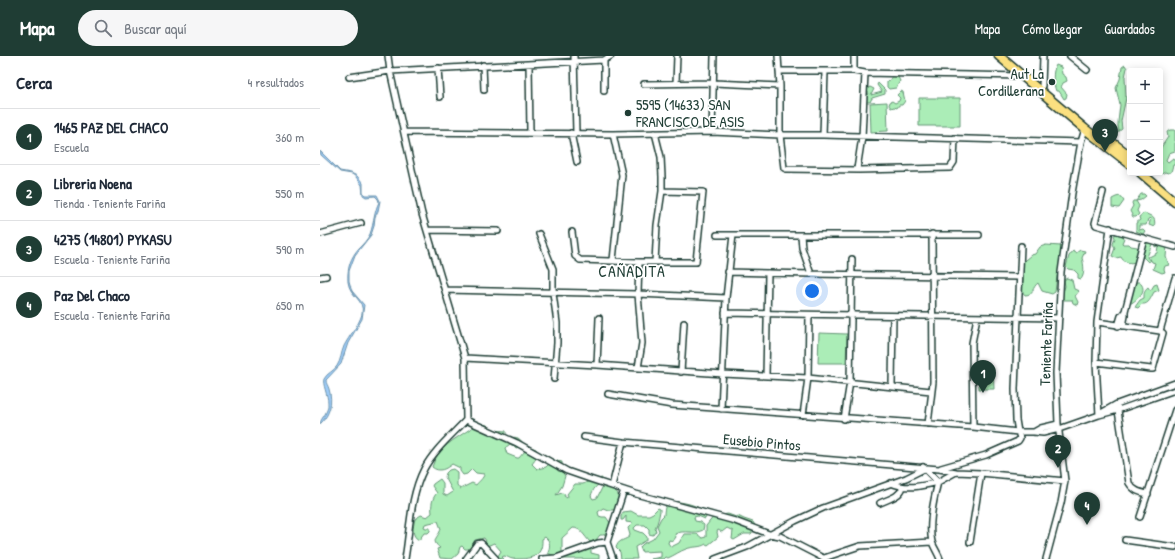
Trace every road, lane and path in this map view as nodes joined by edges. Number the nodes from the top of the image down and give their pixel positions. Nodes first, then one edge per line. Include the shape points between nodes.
1 (388, 56) edge
2 (612, 56) edge
3 (677, 56) edge
4 (714, 56) edge
5 (778, 56) edge
6 (854, 56) edge
7 (999, 56) edge
8 (1006, 56) edge
9 (1043, 56) edge
10 (1070, 56) edge
11 (574, 59) edge
12 (604, 60) junction
13 (529, 64) junction
14 (483, 65) junction
15 (438, 68) junction
16 (390, 70) junction
17 (1087, 70) dead end
18 (854, 71) junction
19 (779, 72) junction
20 (826, 72) junction
21 (865, 73) junction
22 (1023, 76) junction
23 (349, 78) dead end
24 (676, 83) junction
25 (714, 83) junction
26 (644, 84) dead end
27 (780, 86) junction
28 (1042, 86) junction
29 (484, 90) dead end
30 (604, 91) dead end
31 (440, 97) dead end
32 (1086, 126) junction
33 (404, 132) junction
34 (530, 132) junction
35 (712, 132) junction
36 (573, 133) junction
37 (655, 133) junction
38 (613, 134) junction
39 (823, 135) junction
40 (780, 136) junction
41 (862, 137) junction
42 (955, 138) junction
43 (1081, 142) junction
44 (1127, 154) edge
45 (1127, 161) edge
46 (577, 162) dead end
47 (857, 169) junction
48 (1145, 176) edge
49 (1153, 176) edge
50 (662, 191) junction
51 (1103, 192) dead end
52 (1175, 195) edge
53 (1175, 202) edge
54 (361, 223) dead end
55 (1110, 228) junction
56 (427, 230) junction
57 (498, 231) dead end
58 (572, 232) dead end
59 (320, 234) edge
60 (538, 234) dead end
61 (932, 234) junction
62 (717, 235) dead end
63 (733, 235) junction
64 (801, 235) junction
65 (979, 235) dead end
66 (1144, 238) junction
67 (1020, 246) dead end
68 (1175, 247) edge
69 (852, 259) dead end
70 (613, 260) junction
71 (639, 262) junction
72 (655, 262) junction
73 (728, 272) junction
74 (768, 273) junction
75 (811, 274) junction
76 (852, 274) junction
77 (933, 275) junction
78 (326, 276) dead end
79 (1019, 276) junction
80 (320, 277) edge
81 (1175, 278) edge
82 (445, 290) junction
83 (553, 293) junction
84 (638, 294) junction
85 (726, 298) junction
86 (725, 313) junction
87 (767, 314) junction
88 (851, 314) junction
89 (809, 315) junction
90 (933, 315) junction
91 (893, 316) junction
92 (977, 317) junction
93 (1017, 317) junction
94 (598, 318) dead end
95 (1059, 318) junction
96 (1097, 322) junction
97 (684, 323) dead end
98 (1120, 326) junction
99 (1160, 331) junction
100 (465, 358) junction
101 (1096, 362) junction
102 (555, 363) junction
103 (597, 365) junction
104 (638, 368) junction
105 (682, 372) junction
106 (723, 374) junction
107 (766, 376) junction
108 (808, 378) junction
109 (554, 379) dead end
110 (850, 382) junction
111 (1175, 383) edge
112 (892, 386) junction
113 (1175, 390) edge
114 (931, 391) junction
115 (608, 394) dead end
116 (1117, 404) junction
117 (721, 409) junction
118 (1118, 410) junction
119 (1175, 410) edge
120 (803, 415) junction
121 (1099, 415) junction
122 (844, 419) junction
123 (466, 420) junction
124 (928, 424) junction
125 (1058, 426) junction
126 (973, 427) junction
127 (1018, 432) junction
128 (584, 437) dead end
129 (623, 442) junction
130 (924, 468) junction
131 (939, 469) junction
132 (956, 472) junction
133 (981, 473) junction
134 (1065, 481) junction
135 (938, 482) junction
136 (891, 484) junction
137 (612, 486) junction
138 (903, 487) junction
139 (624, 490) junction
140 (1148, 494) junction
141 (880, 503) dead end
142 (1140, 517) dead end
143 (769, 534) junction
144 (1125, 540) dead end
145 (607, 542) junction
146 (932, 542) junction
147 (970, 542) dead end
148 (1175, 548) edge
149 (732, 556) edge
150 (825, 558) edge
151 (405, 559) edge
152 (466, 559) edge
153 (496, 559) edge
154 (542, 559) edge
155 (613, 559) edge
156 (715, 559) edge
157 (940, 559) edge
158 (1046, 559) edge

1 - 16 street
2 - 12 street
3 - 24 street
4 - 25 street
5 - 19 street
6 - 18 street
7 - 22 highway
8 - 28 highway
9 - 28 street
10 - 17 street
11 - 12 street
11 - 13 street
11 - 36 street
12 - 30 street
13 - 14 street
13 - 34 street
14 - 15 street
14 - 29 street
15 - 16 street
15 - 31 street
16 - 23 street
16 - 33 street
18 - 20 street
18 - 21 street
19 - 20 street
19 - 27 street
20 - 39 street
21 - 22 street
21 - 41 street
22 - 32 highway
24 - 25 street
24 - 26 street
25 - 27 street
25 - 35 street
27 - 40 street
28 - 32 highway
32 - 43 street, Teniente Fariña
32 - 44 highway
32 - 45 highway
33 - 34 street
33 - 56 street
34 - 36 street
35 - 37 street
35 - 40 street
36 - 38 street
36 - 46 street
37 - 38 street
37 - 50 street via 660,157
38 - 70 street via 622,175
39 - 40 street
39 - 41 street
40 - 47 street via 786,169
41 - 42 street
41 - 47 street
42 - 43 street
42 - 47 street via 954,162 950,168
43 - 95 street, Teniente Fariña via 1061,272
48 - 53 highway
49 - 52 highway
50 - 72 street
50 - 72 street via 703,192 696,262
51 - 55 street via 1095,224
54 - 59 street
55 - 66 street
55 - 96 street
56 - 57 street
56 - 82 street
58 - 70 street via 578,259
60 - 83 street via 552,265
61 - 64 street
61 - 65 street
61 - 77 street
62 - 63 street
63 - 64 street
63 - 73 street
64 - 75 street via 802,248
66 - 68 street
66 - 98 street via 1125,316
67 - 79 street
69 - 76 street
70 - 71 street
71 - 72 street
71 - 84 street
73 - 74 street
73 - 85 street
74 - 75 street
74 - 87 street
75 - 76 street
76 - 77 street
76 - 88 street
77 - 79 street
77 - 90 street
78 - 80 street
79 - 93 street
81 - 99 street
82 - 83 street
82 - 100 street
83 - 84 street
83 - 102 street via 557,323
84 - 85 street
84 - 104 street via 642,343
85 - 86 street
86 - 87 street
86 - 106 street
87 - 89 street
87 - 107 street
88 - 89 street
88 - 91 street
88 - 110 street
89 - 108 street
90 - 91 street
90 - 92 street
90 - 114 street
91 - 112 street
92 - 93 street
92 - 126 street via 972,343
93 - 95 street
93 - 127 street via 1015,390
94 - 103 street
95 - 125 street, Teniente Fariña via 1056,373
96 - 98 street
96 - 101 street
97 - 105 street
98 - 99 street
99 - 101 street via 1163,333 1152,369
100 - 102 street
100 - 123 street
101 - 121 street
102 - 103 street
102 - 109 street
103 - 104 street
104 - 105 street
105 - 106 street
106 - 107 street
106 - 117 street
107 - 108 street
108 - 110 street
108 - 120 street
110 - 112 street
110 - 122 street
111 - 116 street
112 - 114 street
113 - 118 street
114 - 124 street
115 - 117 street via 672,405
116 - 118 street
116 - 121 street
117 - 120 street
118 - 121 street
118 - 140 street via 1129,483 1136,491
119 - 140 street
120 - 122 street
121 - 125 street
122 - 124 street
123 - 137 street via 517,443 567,470
123 - 151 street via 433,455 424,469 415,494
124 - 126 street
125 - 127 street via 1043,433
125 - 134 street, Teniente Fariña
126 - 127 street
127 - 131 street via 1018,441
128 - 129 street, Eusebio Pintos
129 - 130 street, Eusebio Pintos
129 - 137 street
130 - 131 street, Eusebio Pintos
130 - 135 street
130 - 136 street
131 - 132 street, Eusebio Pintos
132 - 133 street
132 - 135 street
133 - 134 street
133 - 147 street
134 - 158 street, Teniente Fariña
135 - 138 street
135 - 146 street via 931,525
136 - 138 street
136 - 143 street via 823,508
137 - 139 street
138 - 141 street via 901,493
139 - 143 street
139 - 145 street
140 - 142 street
143 - 149 street
143 - 150 street via 780,536
144 - 148 street
145 - 154 street via 556,558
145 - 155 street
146 - 150 street via 860,546
146 - 157 street
149 - 156 street
152 - 153 street via 478,543

